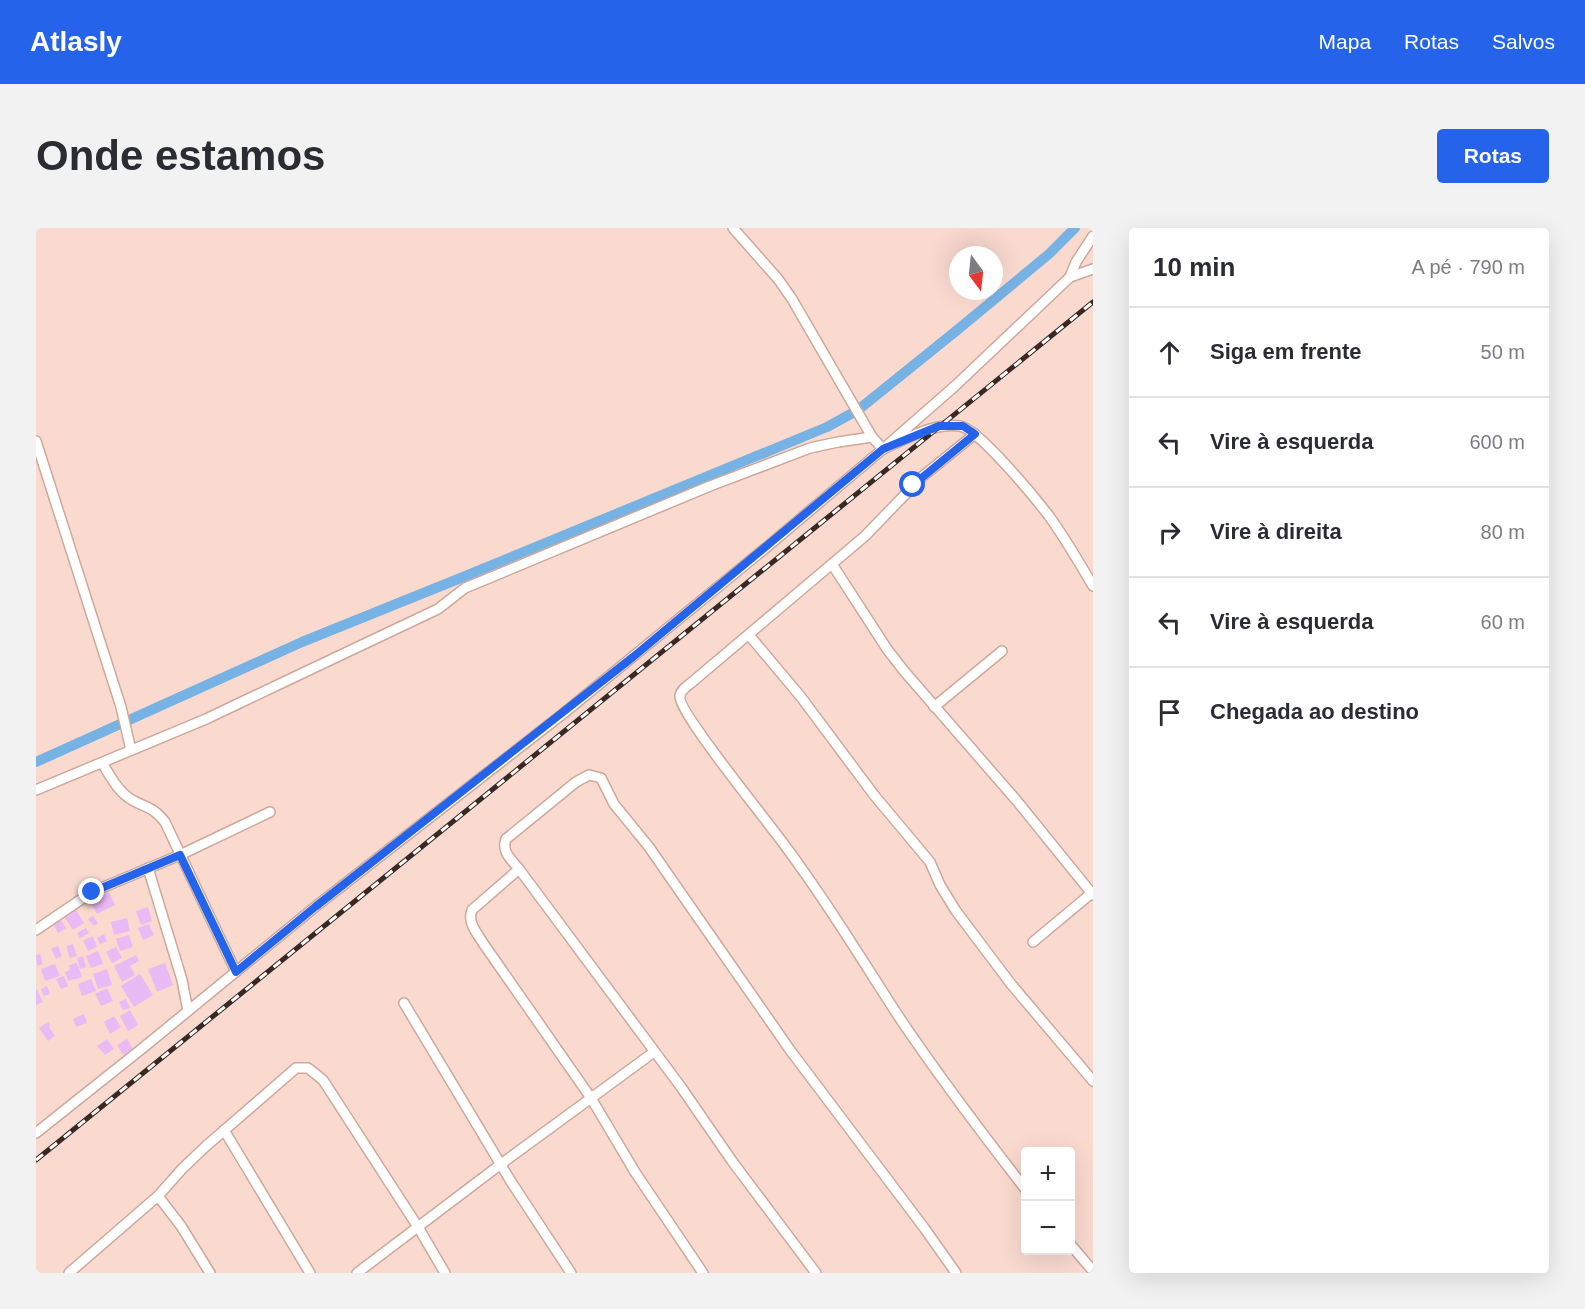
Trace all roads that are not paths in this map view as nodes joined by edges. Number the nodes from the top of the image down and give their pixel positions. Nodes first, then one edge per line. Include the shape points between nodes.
1 (733, 228) edge
2 (1093, 236) edge
3 (1093, 269) edge
4 (1070, 277) junction
5 (975, 434) junction
6 (872, 437) junction
7 (36, 441) edge
8 (883, 449) junction
9 (832, 564) junction
10 (1093, 586) edge
11 (748, 635) junction
12 (1002, 651) dead end
13 (934, 707) junction
14 (131, 750) junction
15 (102, 763) junction
16 (36, 790) edge
17 (270, 812) dead end
18 (180, 855) junction
19 (148, 868) junction
20 (519, 869) junction
21 (1092, 893) edge
22 (36, 930) edge
23 (1033, 942) dead end
24 (236, 972) junction
25 (404, 1004) dead end
26 (188, 1011) junction
27 (654, 1052) junction
28 (1093, 1081) edge
29 (591, 1098) junction
30 (224, 1130) junction
31 (36, 1133) edge
32 (501, 1164) junction
33 (1021, 1184) edge
34 (158, 1196) junction
35 (418, 1227) junction
36 (1075, 1249) edge
37 (1093, 1271) edge
38 (69, 1273) edge
39 (210, 1273) edge
40 (310, 1273) edge
41 (357, 1273) edge
42 (445, 1273) edge
43 (571, 1273) edge
44 (703, 1273) edge
45 (816, 1273) edge
46 (956, 1273) edge

1 - 6 street via 792,299
2 - 4 street
3 - 4 street
4 - 8 street
5 - 8 street via 963,426 939,426
5 - 9 street via 923,476
5 - 10 street via 1039,502
6 - 8 street
6 - 14 street via 810,448 465,588 438,609 206,719
7 - 14 street via 118,696
8 - 24 street via 627,662
9 - 11 street
9 - 13 street via 887,649
11 - 28 street via 930,862 956,911 1011,984
11 - 33 street via 683,690 682,707 783,842 898,1015
12 - 13 street
13 - 21 street
14 - 15 street
15 - 16 street
15 - 18 street via 122,792 159,814
17 - 18 street
18 - 19 street
18 - 24 street
19 - 22 street via 92,892
19 - 26 street
20 - 27 street
20 - 29 street via 471,910 470,918 483,943
20 - 46 street via 506,853 506,839 576,782 589,775 601,778 617,808 649,847 796,1058
21 - 23 street
24 - 26 street
25 - 32 street
26 - 31 street
27 - 29 street
27 - 45 street
29 - 32 street
29 - 44 street via 629,1163
30 - 34 street
30 - 35 street via 296,1068 309,1068 323,1080
30 - 40 street
32 - 35 street
32 - 43 street
34 - 38 street
34 - 39 street
35 - 41 street
35 - 42 street
36 - 37 street

